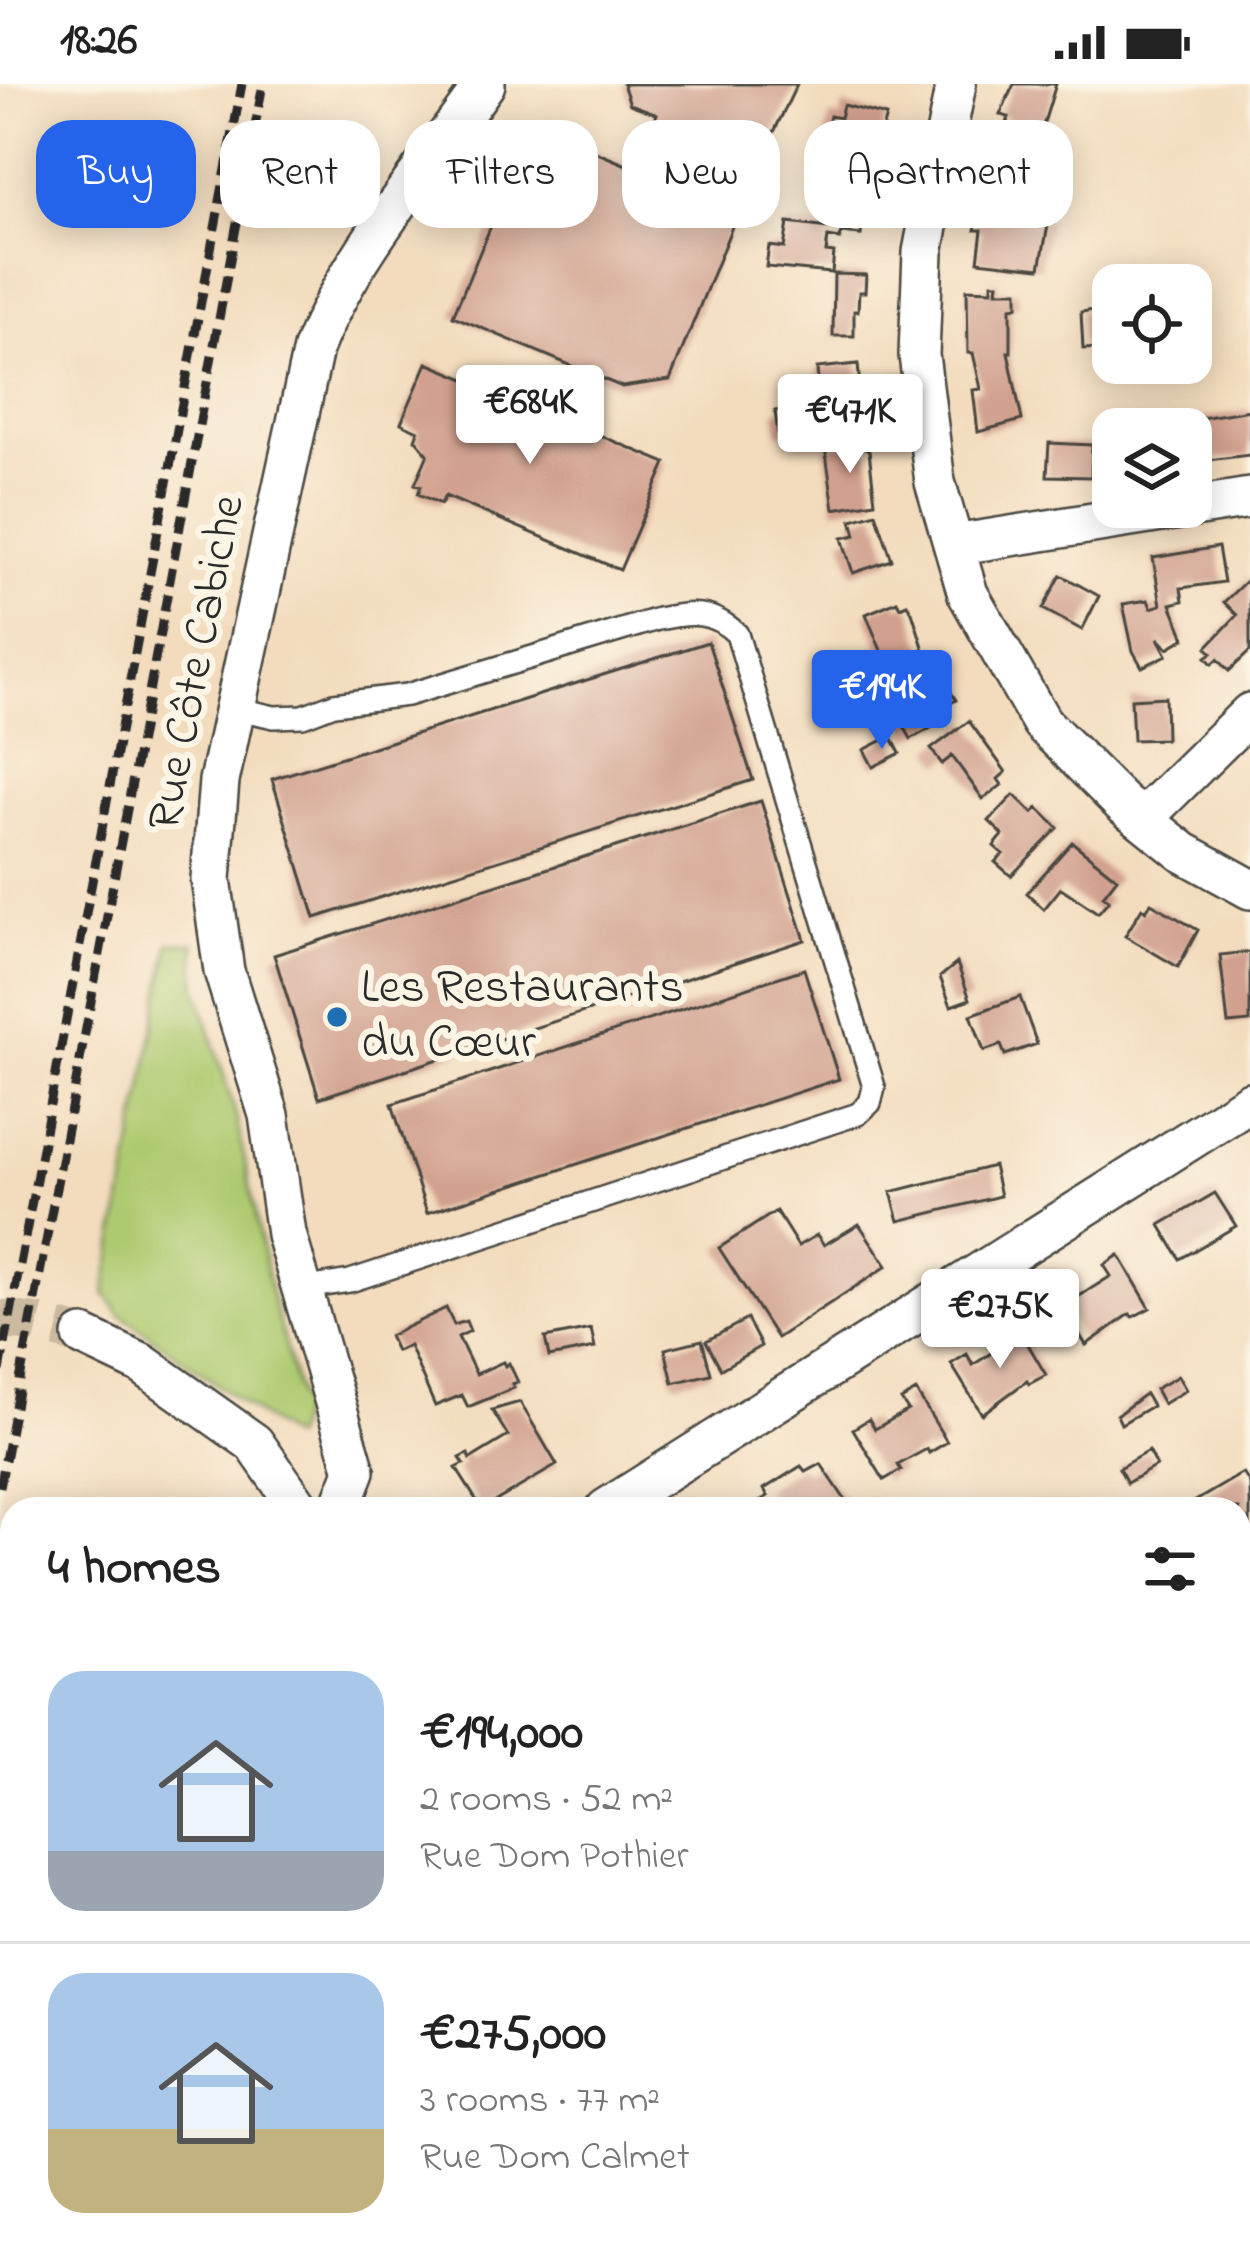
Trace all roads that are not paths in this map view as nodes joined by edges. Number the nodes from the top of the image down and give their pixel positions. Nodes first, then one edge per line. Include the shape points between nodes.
1 (485, 84) edge
2 (956, 84) edge
3 (1250, 498) edge
4 (954, 544) junction
5 (234, 708) junction
6 (1250, 713) edge
7 (1142, 819) junction
8 (1250, 889) edge
9 (1250, 1102) edge
10 (300, 1289) junction
11 (83, 1336) tunnel mouth
12 (292, 1497) edge
13 (345, 1497) edge
14 (625, 1497) edge

1 - 5 street, Rue Côte Cabiche via 324,321
2 - 4 street via 923,252 919,355 935,482
3 - 4 street
4 - 7 street via 968,594 1042,723
5 - 10 street, Rue Côte Cabiche via 211,879 224,971 269,1114
5 - 10 lane via 304,716 407,695 658,619 718,616 736,634 874,1087 858,1114 350,1281
6 - 7 street
7 - 8 street
9 - 14 street
10 - 13 street, Rue Côte Cabiche via 355,1472
11 - 12 street via 142,1364 254,1443

